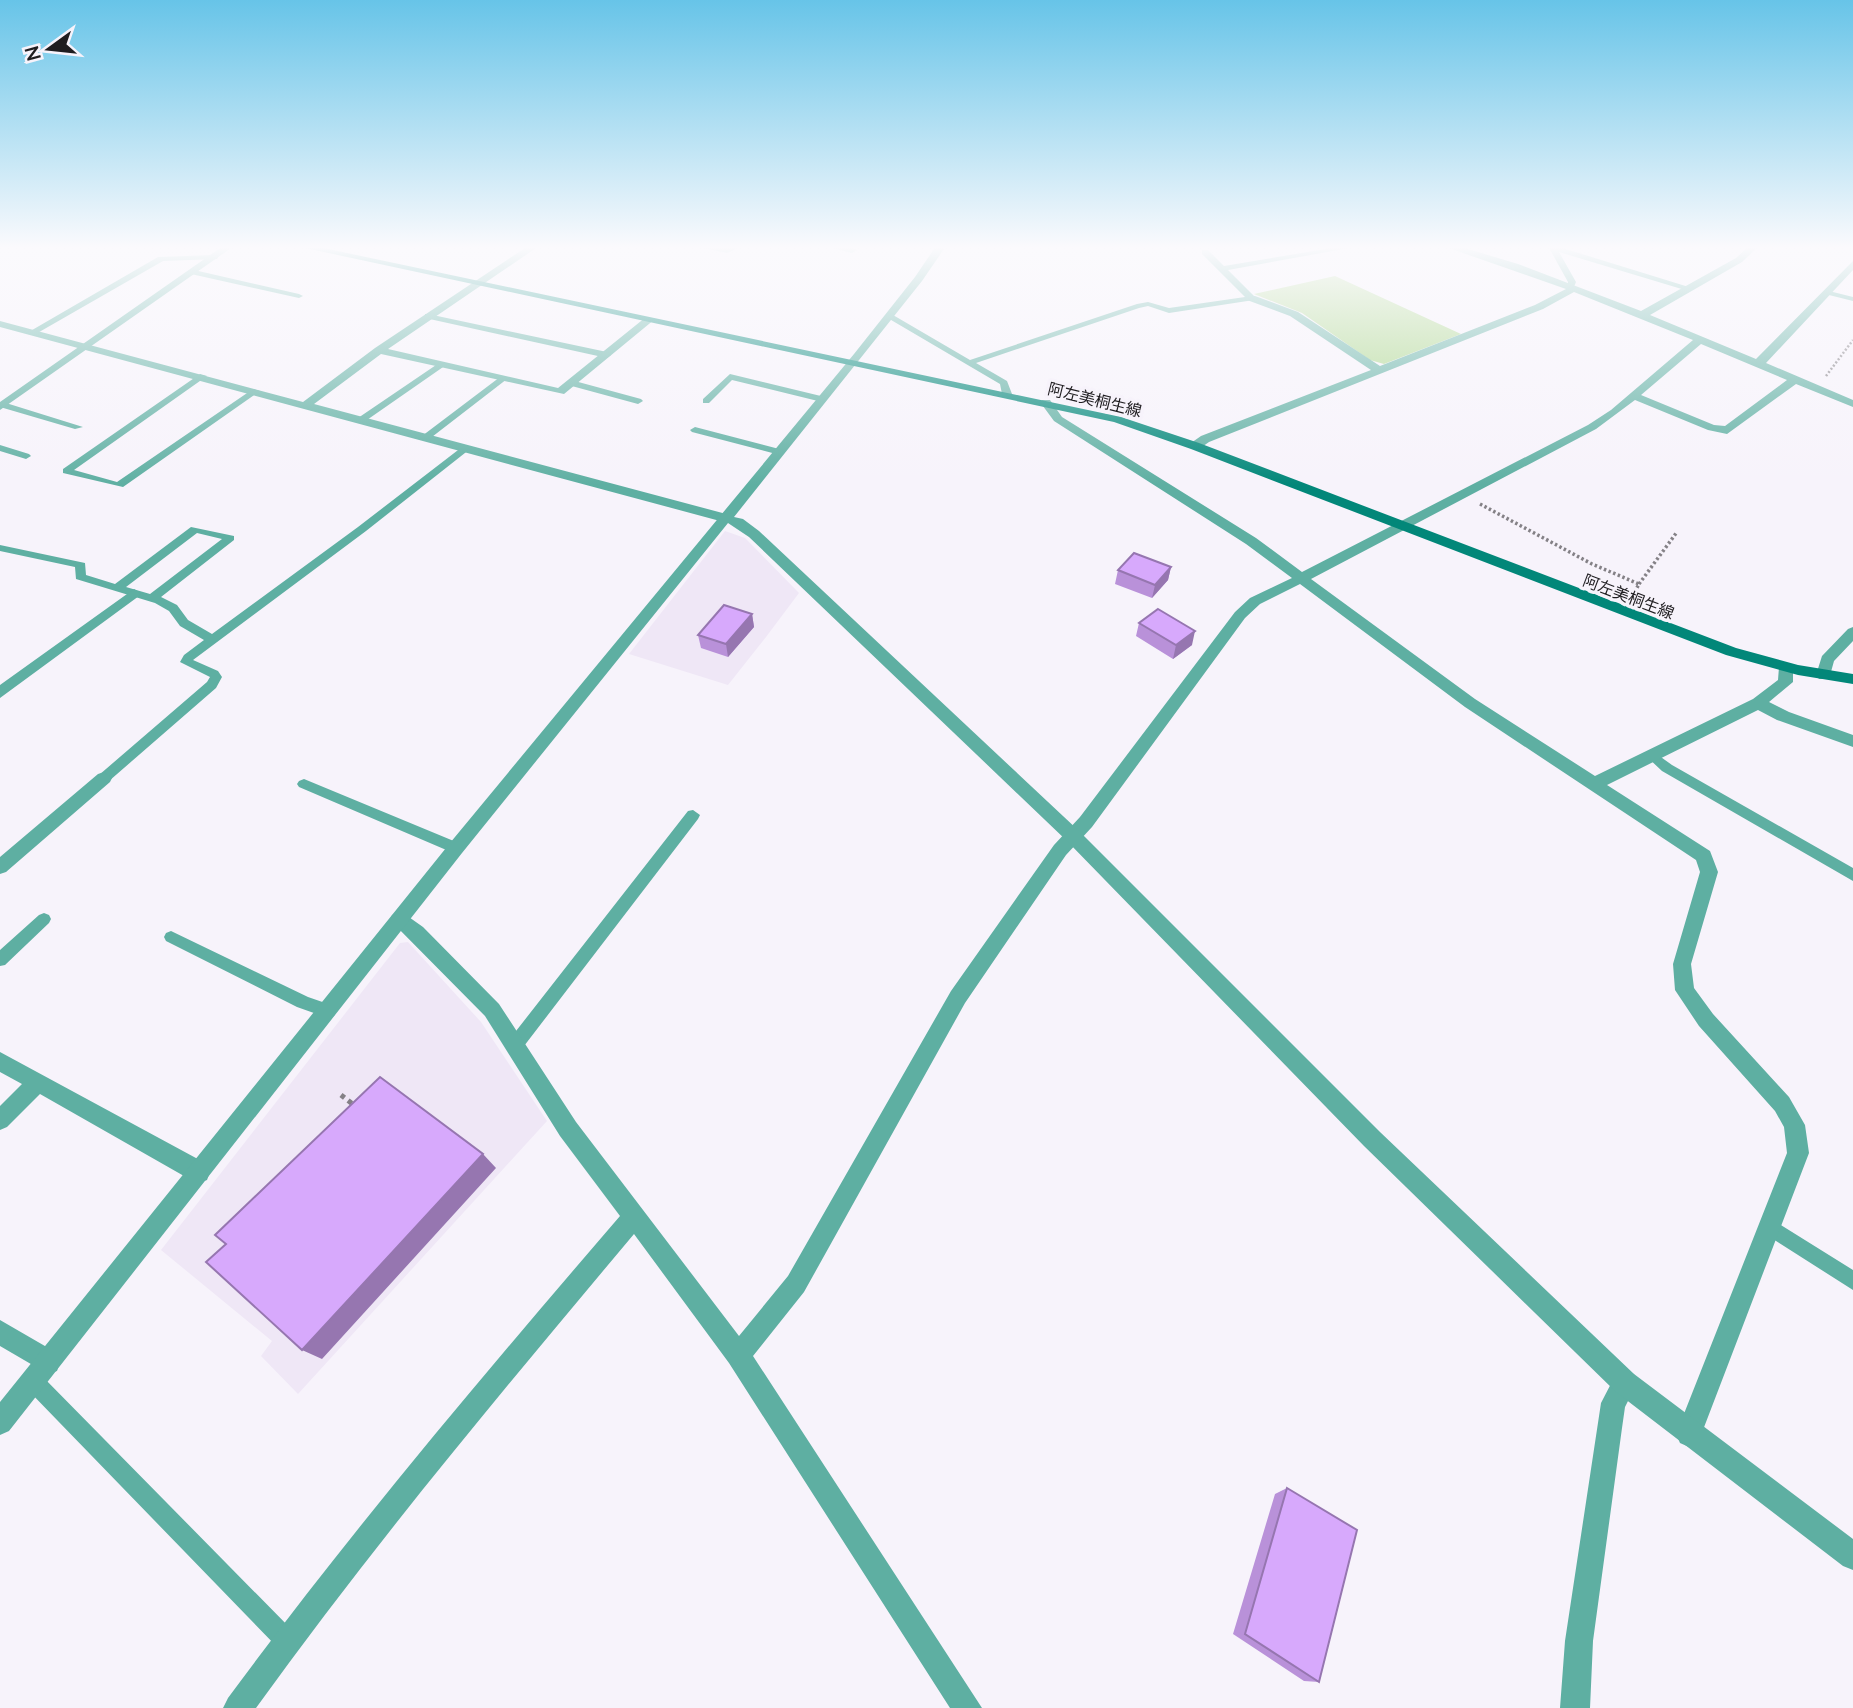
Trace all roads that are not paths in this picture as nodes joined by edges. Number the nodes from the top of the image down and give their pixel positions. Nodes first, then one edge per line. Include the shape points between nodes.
1 (6, 326) edge
2 (45, 326) edge
3 (117, 326) edge
4 (414, 326) edge
5 (473, 326) edge
6 (642, 326) edge
7 (682, 326) edge
8 (883, 326) edge
9 (906, 326) edge
10 (1079, 326) edge
11 (1312, 326) edge
12 (1493, 326) edge
13 (1668, 326) edge
14 (1796, 326) edge
15 (32, 333) junction
16 (1701, 339) junction
17 (85, 348) junction
18 (379, 350) junction
19 (607, 355) junction
20 (854, 362) junction
21 (971, 362) junction
22 (1757, 363) junction
23 (442, 365) junction
24 (1380, 371) junction
25 (203, 376) junction
26 (503, 379) junction
27 (1795, 379) junction
28 (572, 383) junction
29 (256, 391) junction
30 (1007, 394) junction
31 (1634, 396) junction
32 (822, 399) junction
33 (638, 401) dead end
34 (706, 401) dead end
35 (1046, 402) junction
36 (307, 404) junction
37 (1853, 404) edge
38 (1, 406) edge
39 (361, 419) junction
40 (78, 427) dead end
41 (695, 430) dead end
42 (425, 438) junction
43 (1195, 446) junction
44 (0, 448) edge
45 (465, 449) junction
46 (780, 452) junction
47 (26, 456) dead end
48 (725, 518) junction
49 (1401, 526) junction
50 (0, 548) edge
51 (1301, 579) junction
52 (117, 588) junction
53 (134, 593) junction
54 (152, 598) junction
55 (1853, 632) edge
56 (213, 640) junction
57 (1786, 667) junction
58 (1824, 675) junction
59 (1853, 679) edge
60 (0, 692) edge
61 (1758, 703) junction
62 (1853, 741) edge
63 (1651, 755) junction
64 (104, 778) joint
65 (304, 784) dead end
66 (1596, 784) junction
67 (693, 815) dead end
68 (1073, 836) junction
69 (456, 848) junction
70 (0, 867) edge
71 (1853, 875) edge
72 (44, 919) dead end
73 (399, 920) junction
74 (171, 937) dead end
75 (0, 960) edge
76 (328, 1011) junction
77 (515, 1045) junction
78 (0, 1061) edge
79 (39, 1082) junction
80 (0, 1120) edge
81 (199, 1172) junction
82 (633, 1218) junction
83 (1771, 1228) junction
84 (1853, 1281) edge
85 (0, 1332) edge
86 (738, 1354) junction
87 (41, 1372) junction
88 (1625, 1383) junction
89 (0, 1422) edge
90 (1689, 1434) junction
91 (1853, 1556) edge
92 (287, 1641) junction
93 (238, 1708) edge
94 (967, 1708) edge
95 (1574, 1708) edge

1 - 15 street
2 - 15 lane
3 - 17 street
4 - 18 street
5 - 19 lane
6 - 19 street
7 - 20 main road, 阿左美桐生線
8 - 20 street
9 - 21 lane
10 - 21 lane
11 - 24 street
12 - 24 street
13 - 16 street
14 - 22 street
15 - 17 street
16 - 22 street
16 - 31 street
17 - 25 street
17 - 38 street
18 - 23 street
18 - 36 street
19 - 28 street
20 - 30 main road, 阿左美桐生線
20 - 32 street
21 - 30 lane via 1004,383
22 - 27 street
23 - 26 street
23 - 39 lane
24 - 43 street
25 - 29 street
25 - 29 lane via 66,471 118,485
26 - 28 street via 560,392
26 - 42 lane
27 - 31 street via 1727,430
27 - 37 street
28 - 33 lane
29 - 36 street
30 - 35 main road, 阿左美桐生線
31 - 49 street via 1592,427
32 - 34 lane via 730,377
32 - 46 street
35 - 43 main road, 阿左美桐生線 via 1117,419
35 - 51 street via 1058,419 1234,530
36 - 39 street
38 - 40 lane
39 - 42 street
41 - 46 lane
42 - 45 street
43 - 49 main road, 阿左美桐生線
44 - 47 lane
45 - 48 street
45 - 56 lane
46 - 48 street
48 - 68 street via 754,534
48 - 69 street
49 - 51 street
49 - 57 main road, 阿左美桐生線 via 1731,652
50 - 52 lane via 81,565 80,577
51 - 66 street via 1471,703
51 - 68 street via 1255,601 1240,615
52 - 53 lane
52 - 54 lane via 195,529 230,538
53 - 54 lane
53 - 60 street
54 - 56 lane via 173,608 184,623
55 - 58 street via 1827,660
56 - 64 lane via 186,662 214,674 212,685
57 - 58 main road, 阿左美桐生線
57 - 61 street via 1785,682
58 - 59 main road, 阿左美桐生線
61 - 62 street
61 - 63 street
63 - 66 street
63 - 71 lane
64 - 70 street
65 - 69 lane
66 - 83 street via 1693,847 1708,863 1681,977 1693,1004 1782,1104 1794,1125 1798,1153
67 - 77 lane
68 - 86 street via 951,1007 796,1284
68 - 88 street via 1372,1139
69 - 73 street
72 - 75 lane
73 - 76 street
73 - 77 street via 492,1010
74 - 76 lane
76 - 81 street
77 - 82 street via 568,1129
78 - 79 street
79 - 80 street
79 - 81 street
81 - 87 street
82 - 86 street
82 - 92 street via 504,1370
83 - 84 lane
83 - 90 street
85 - 87 street
86 - 94 street
87 - 89 street
87 - 92 lane
88 - 90 street
88 - 95 street via 1613,1403 1579,1641
90 - 91 street
92 - 93 street

